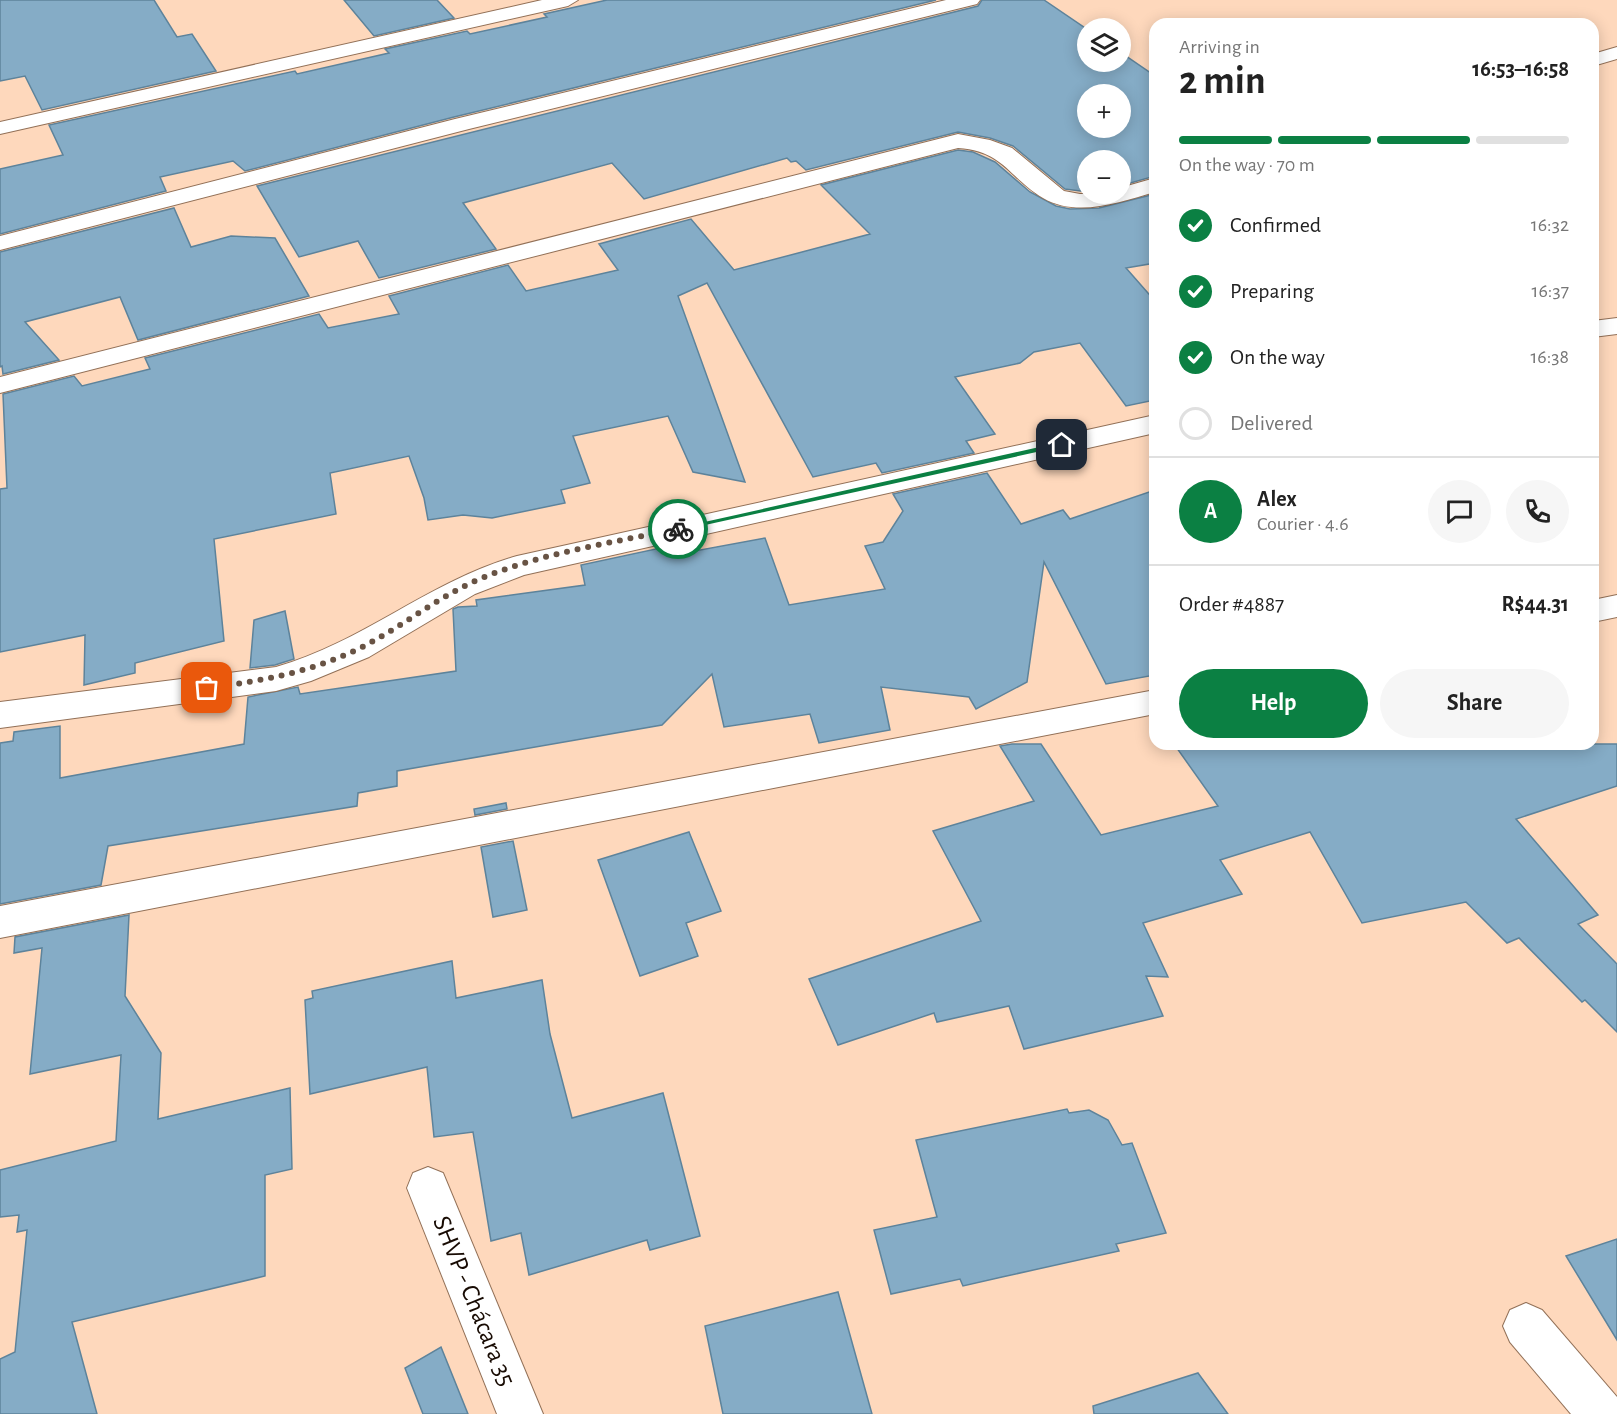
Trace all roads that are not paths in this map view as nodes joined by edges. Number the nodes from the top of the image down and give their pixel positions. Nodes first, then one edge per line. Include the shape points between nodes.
1 (498, 0) edge
2 (568, 0) edge
3 (970, 0) edge
4 (1617, 53) edge
5 (1599, 58) edge
6 (0, 112) edge
7 (0, 128) edge
8 (1149, 186) edge
9 (0, 243) edge
10 (1617, 326) edge
11 (1599, 328) edge
12 (0, 385) edge
13 (1149, 425) edge
14 (1617, 606) edge
15 (1599, 610) edge
16 (1149, 703) edge
17 (0, 715) edge
18 (0, 922) edge
19 (428, 1188) dead end
20 (1526, 1326) dead end
21 (520, 1414) edge
22 (1601, 1414) edge

1 - 6 street
2 - 7 street
3 - 9 street
4 - 5 street
8 - 12 street via 1091,200 1056,196 994,146 958,141
10 - 11 street
13 - 17 street via 517,566 464,586 358,649 276,679
14 - 15 street
16 - 18 street
19 - 21 street, SHVP - Chácara 35
20 - 22 street

